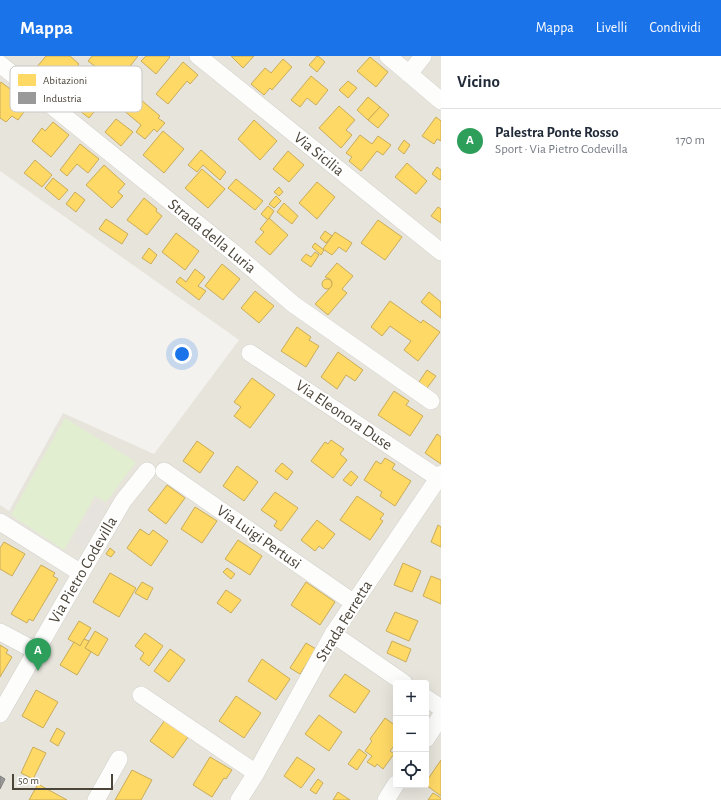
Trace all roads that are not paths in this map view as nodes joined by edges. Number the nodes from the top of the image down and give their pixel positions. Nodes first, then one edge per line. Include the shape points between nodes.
1 (198, 56) edge
2 (388, 56) edge
3 (422, 56) edge
4 (0, 64) edge
5 (10, 72) edge
6 (409, 74) junction
7 (441, 101) edge
8 (59, 112) edge
9 (441, 252) edge
10 (250, 353) dead end
11 (431, 401) dead end
12 (164, 470) dead end
13 (147, 471) dead end
14 (439, 476) edge
15 (0, 522) edge
16 (81, 573) junction
17 (354, 603) junction
18 (0, 632) edge
19 (333, 634) junction
20 (36, 651) junction
21 (400, 680) edge
22 (141, 695) dead end
23 (429, 700) edge
24 (441, 708) edge
25 (0, 714) edge
26 (441, 716) edge
27 (429, 734) edge
28 (119, 760) dead end
29 (256, 773) junction
30 (394, 788) edge
31 (96, 800) edge
32 (239, 800) edge
33 (386, 800) edge

1 - 9 street, Via Sicilia
2 - 6 street
3 - 6 street
4 - 5 street, Strada della Luria
6 - 7 street
8 - 11 street, Strada della Luria via 293,304
10 - 14 street, Via Eleonora Duse
12 - 17 street, Via Luigi Pertusi
13 - 16 street, Via Pietro Codevilla via 123,501
14 - 17 street, Strada Ferretta
15 - 16 street
16 - 20 street, Via Pietro Codevilla
17 - 19 street, Strada Ferretta
18 - 20 street
19 - 21 street
19 - 29 street, Strada Ferretta
20 - 25 street, Via Pietro Codevilla
22 - 29 street
23 - 24 street
26 - 27 street
28 - 31 street
29 - 32 street, Strada Ferretta
30 - 33 street

